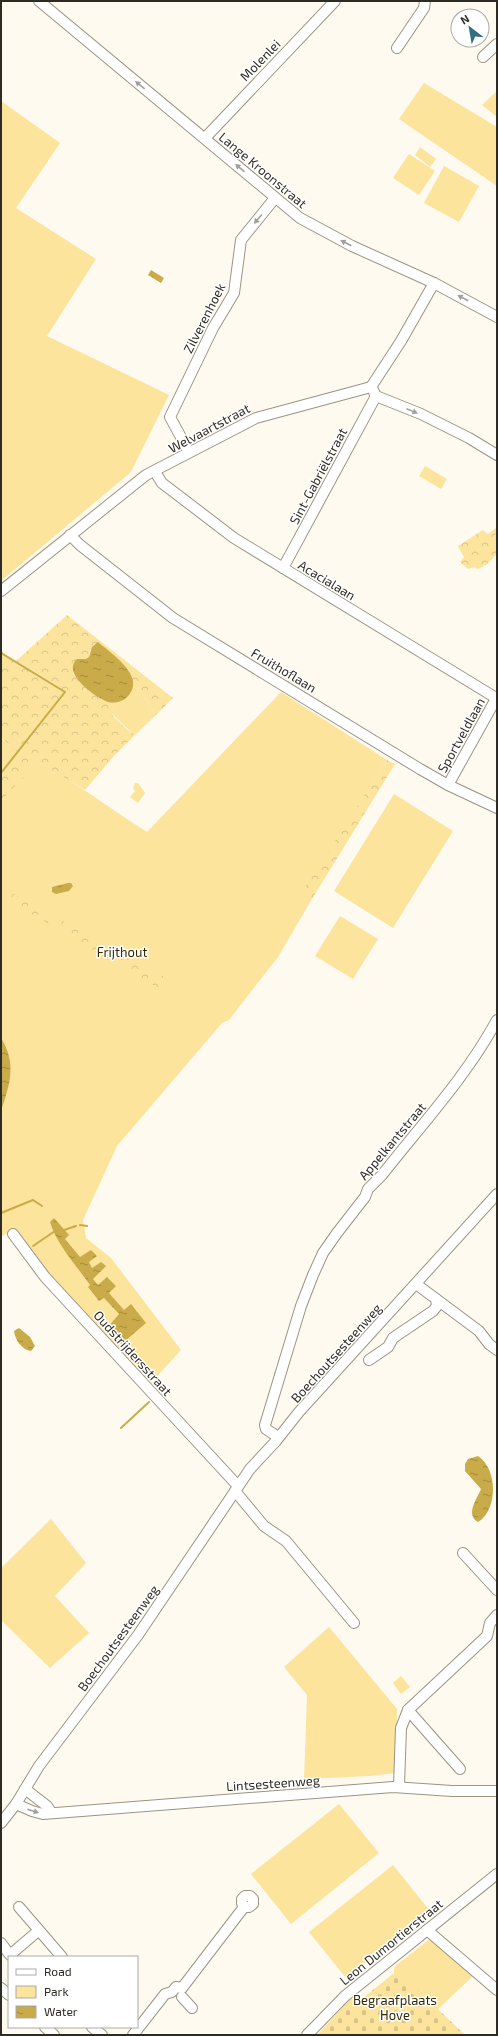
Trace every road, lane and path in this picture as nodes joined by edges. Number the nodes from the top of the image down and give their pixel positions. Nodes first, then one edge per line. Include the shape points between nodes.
1 (39, 1) edge
2 (335, 1) edge
3 (425, 1) edge
4 (497, 44) edge
5 (397, 48) dead end
6 (483, 57) dead end
7 (204, 138) junction
8 (275, 198) junction
9 (434, 283) junction
10 (497, 317) edge
11 (371, 387) junction
12 (376, 396) junction
13 (189, 452) junction
14 (497, 454) edge
15 (155, 472) junction
16 (70, 535) junction
17 (283, 568) junction
18 (1, 591) edge
19 (497, 698) edge
20 (448, 785) junction
21 (497, 808) edge
22 (497, 1020) edge
23 (496, 1196) edge
24 (13, 1234) dead end
25 (416, 1284) junction
26 (436, 1299) junction
27 (497, 1350) edge
28 (369, 1360) dead end
29 (277, 1439) junction
30 (237, 1489) junction
31 (463, 1552) dead end
32 (497, 1590) edge
33 (497, 1615) edge
34 (354, 1623) dead end
35 (408, 1710) junction
36 (460, 1769) dead end
37 (399, 1786) junction
38 (25, 1789) junction
39 (497, 1791) edge
40 (16, 1804) junction
41 (51, 1812) junction
42 (1, 1824) edge
43 (497, 1874) edge
44 (19, 1907) dead end
45 (244, 1907) dead end
46 (427, 1930) junction
47 (38, 1931) junction
48 (1, 1943) edge
49 (61, 1956) edge
50 (497, 1990) edge
51 (179, 1992) junction
52 (192, 2008) dead end
53 (46, 2028) edge
54 (93, 2028) edge
55 (54, 2035) edge
56 (102, 2035) edge
57 (133, 2035) edge
58 (307, 2035) edge

7 -> 1 street, Lange Kroonstraat
2 - 7 street, Molenlei
3 - 5 street via 424,8
4 - 6 street
8 -> 7 street, Lange Kroonstraat
9 -> 8 street, Lange Kroonstraat via 329,234 300,218
8 -> 13 street, Zilverenhoek via 241,240 234,293 213,328 170,417
10 -> 9 street, Lange Kroonstraat
9 - 11 street
11 - 12 street
11 - 13 street, Welvaartstraat via 256,418
12 -> 14 street via 421,414
12 - 17 street, Sint-Gabriëlstraat
13 - 15 street, Welvaartstraat
15 - 16 street, Welvaartstraat via 146,475
15 - 17 street, Acacialaan via 162,483 213,523
16 - 18 street, Welvaartstraat
16 - 20 street, Fruithoflaan via 173,618
17 - 19 street, Acacialaan
19 - 20 street, Sportveldlaan
20 - 21 street, Fruithoflaan
22 - 29 street, Appelkantstraat via 456,1085 368,1189 365,1197 323,1253 301,1306 265,1425
23 - 25 street, Boechoutsesteenweg
24 - 30 street, Oudstrijdersstraat via 45,1276
25 - 26 street
25 - 29 street, Boechoutsesteenweg
26 - 27 street via 479,1331
26 - 28 street via 437,1306 433,1311 393,1338 388,1348
29 - 30 street, Boechoutsesteenweg via 270,1455
30 - 34 street, Oudstrijdersstraat via 264,1526 286,1541
30 - 38 street, Boechoutsesteenweg via 138,1635 39,1766
31 - 32 street
33 - 35 street via 490,1623 487,1636
35 - 36 street
35 - 37 street via 401,1728
37 - 39 street, Lintsesteenweg via 452,1791
37 - 41 street, Lintsesteenweg
38 - 40 street, Boechoutsesteenweg
38 - 41 street
40 -> 41 street, Lintsesteenweg via 43,1814
40 - 42 street, Boechoutsesteenweg
43 - 46 street, Leon Dumortierstraat
44 - 47 street
45 - 51 street
46 - 50 street
46 - 58 street, Leon Dumortierstraat via 344,1996
47 - 48 street via 10,1955
47 - 49 street
51 - 52 street
51 - 57 street via 165,1994
53 - 55 street
54 - 56 street

